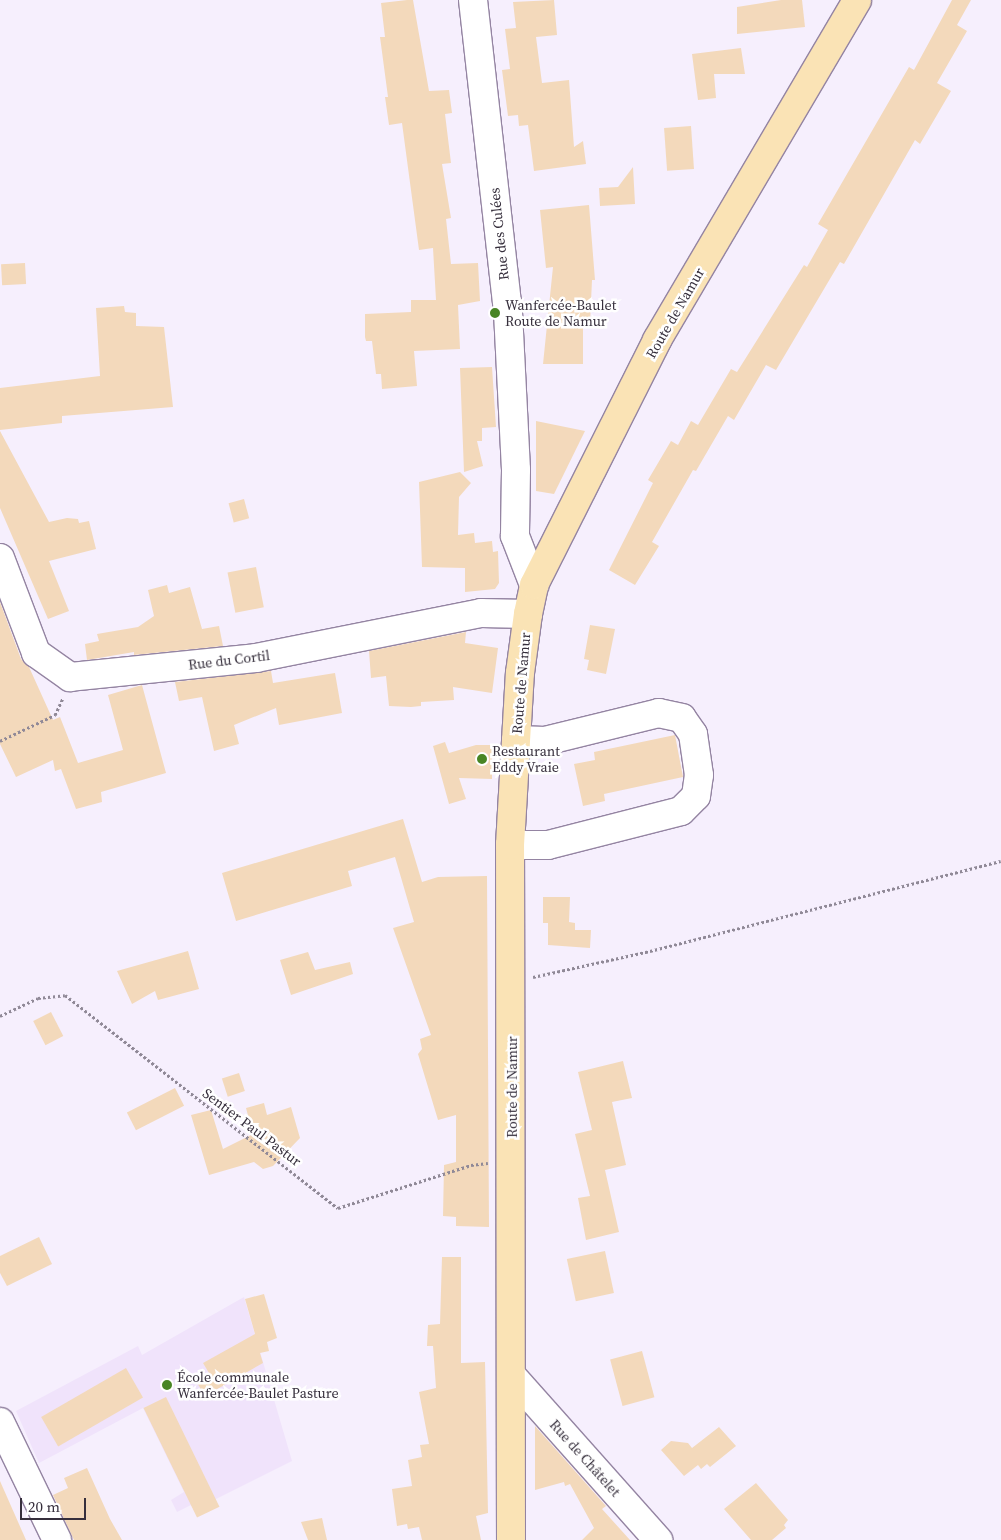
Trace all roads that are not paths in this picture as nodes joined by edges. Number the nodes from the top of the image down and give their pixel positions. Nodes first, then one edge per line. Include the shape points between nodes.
1 (473, 0) edge
2 (858, 0) edge
3 (0, 558) edge
4 (534, 585) junction
5 (528, 614) junction
6 (516, 740) junction
7 (510, 845) junction
8 (512, 1376) junction
9 (0, 1422) edge
10 (57, 1540) edge
11 (511, 1540) edge
12 (658, 1540) edge

1 - 4 street, Rue des Culées via 508,312 516,470 515,536
2 - 4 main road, Route de Namur via 658,340
3 - 5 street, Rue du Cortil via 36,653 74,677 256,658 481,613
4 - 5 main road, Route de Namur
5 - 6 main road, Route de Namur
6 - 7 main road, Route de Namur
6 - 7 street via 545,741 659,713 682,718 693,734 699,775 696,796 681,811 548,845
7 - 8 main road, Route de Namur
8 - 11 main road, Route de Namur
8 - 12 street, Rue de Châtelet
9 - 10 street

